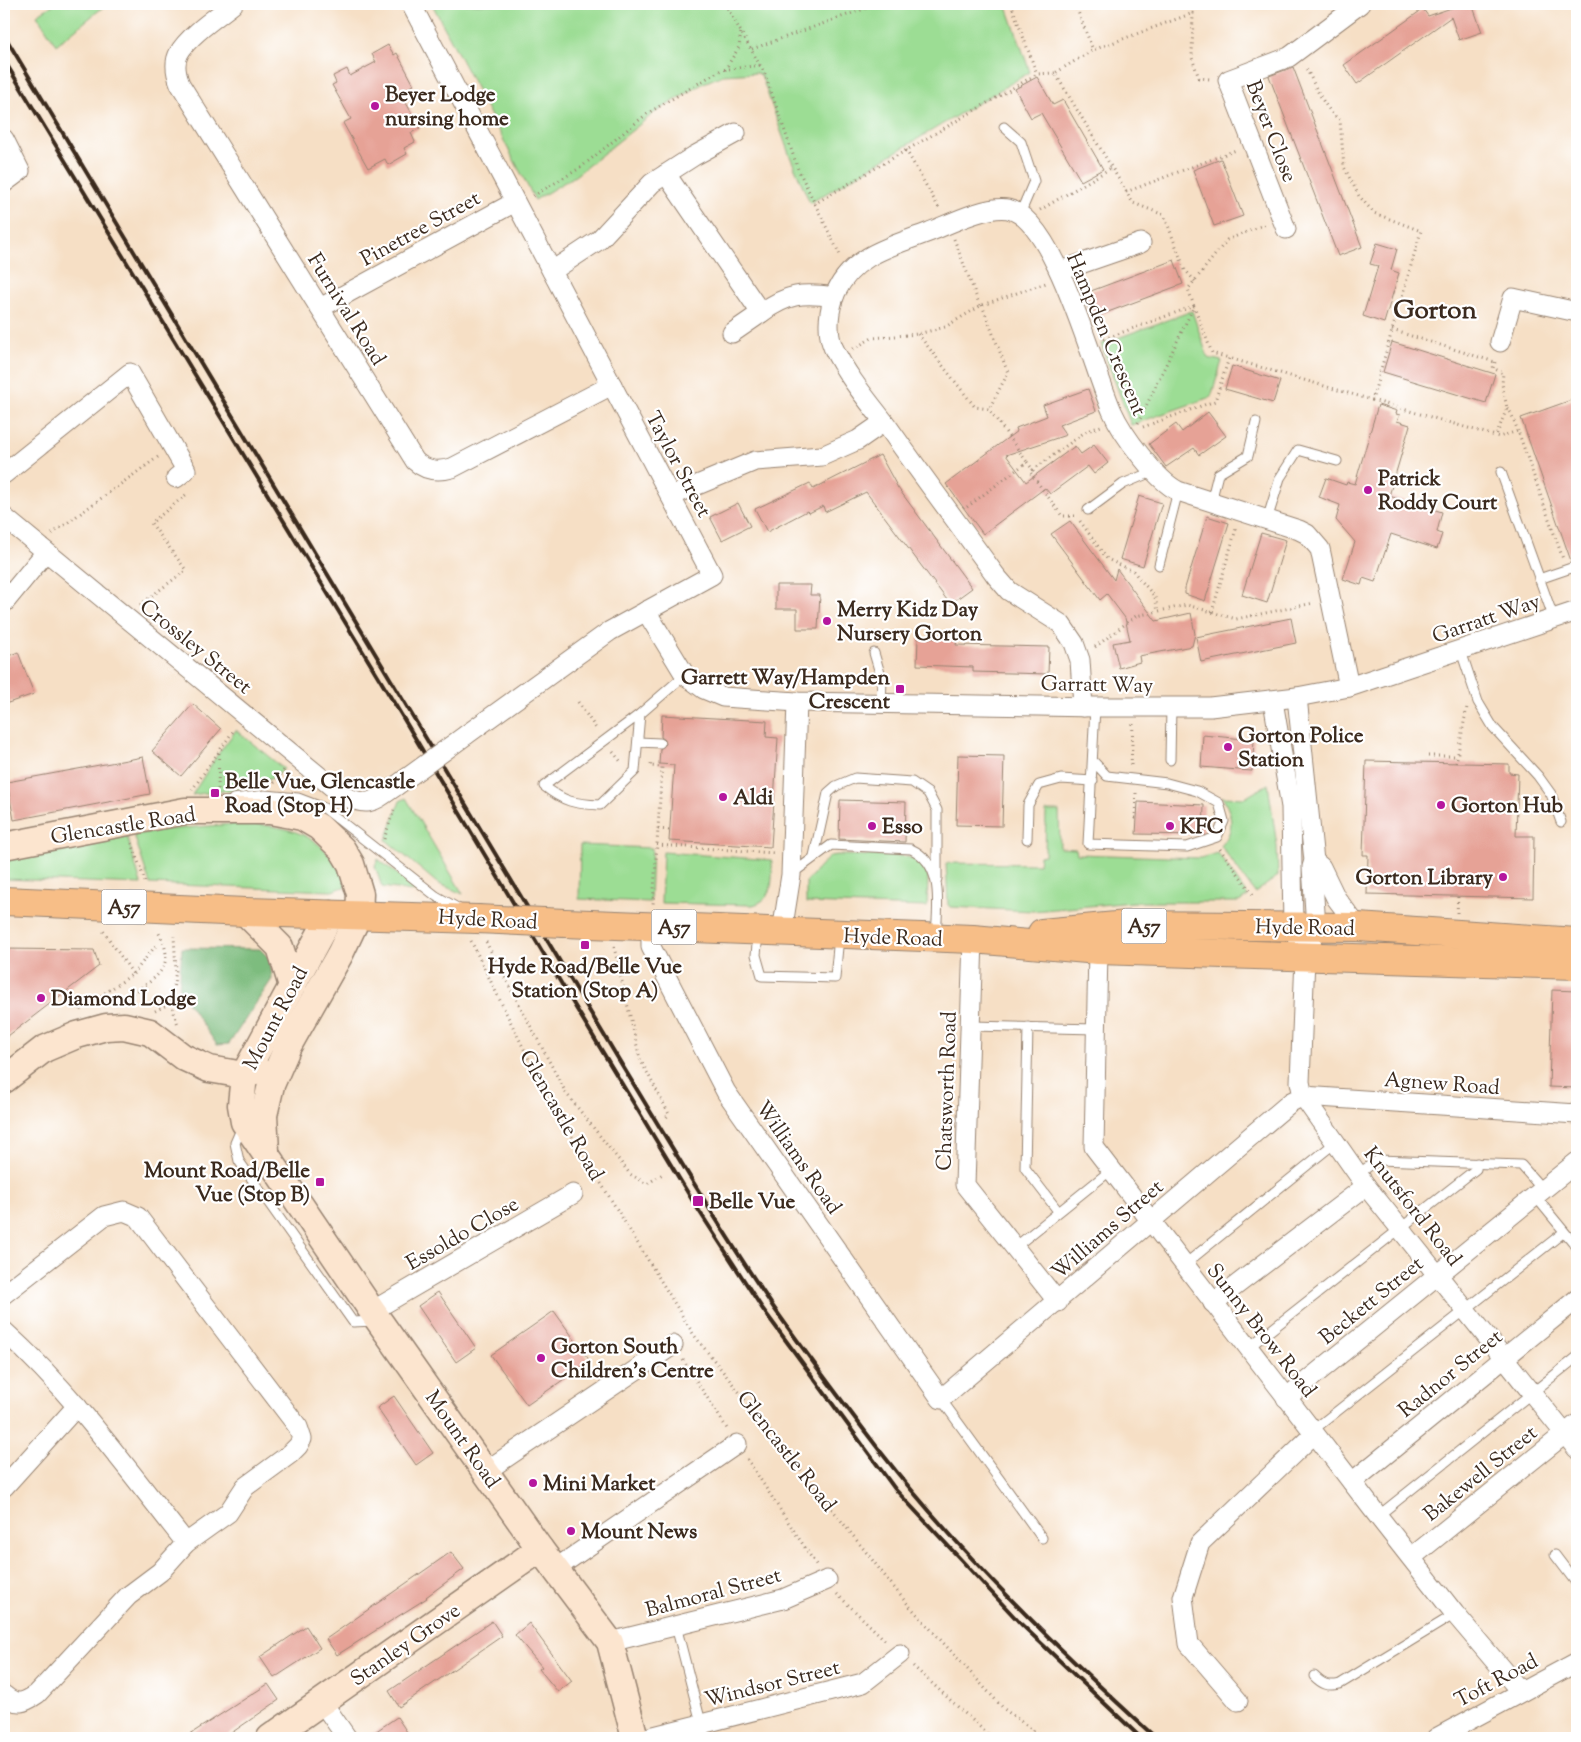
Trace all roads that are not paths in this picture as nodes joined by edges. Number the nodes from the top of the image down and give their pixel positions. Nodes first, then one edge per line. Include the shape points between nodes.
1 (233, 4) edge
2 (411, 4) edge
3 (1360, 4) edge
4 (1004, 127) dead end
5 (736, 133) dead end
6 (4, 140) edge
7 (666, 174) junction
8 (4, 183) edge
9 (516, 203) junction
10 (1023, 216) junction
11 (1284, 224) road end
12 (1141, 243) dead end
13 (552, 271) junction
14 (1061, 274) junction
15 (834, 297) junction
16 (320, 308) junction
17 (1577, 312) edge
18 (761, 313) junction
19 (732, 333) dead end
20 (1500, 342) road end
21 (612, 386) junction
22 (884, 422) junction
23 (1256, 422) dead end
24 (1337, 461) dead end
25 (1154, 472) junction
26 (1502, 472) dead end
27 (4, 474) edge
28 (176, 478) road end
29 (1178, 491) junction
30 (671, 496) junction
31 (1210, 502) junction
32 (1088, 510) dead end
33 (4, 517) edge
34 (1267, 520) junction
35 (42, 548) junction
36 (1160, 564) dead end
37 (1577, 566) edge
38 (1539, 579) junction
39 (4, 603) edge
40 (646, 611) junction
41 (1577, 611) edge
42 (1554, 619) junction
43 (1461, 651) junction
44 (874, 653) dead end
45 (685, 674) junction
46 (1349, 687) junction
47 (1297, 698) junction
48 (1273, 701) junction
49 (797, 702) junction
50 (881, 704) junction
51 (1089, 707) junction
52 (1171, 707) junction
53 (640, 714) junction
54 (638, 742) junction
55 (660, 744) dead end
56 (1170, 760) dead end
57 (1094, 762) junction
58 (1092, 781) junction
59 (187, 803) junction
60 (364, 804) joint
61 (1561, 822) dead end
62 (1027, 839) dead end
63 (4, 846) edge
64 (814, 856) junction
65 (1314, 861) junction
66 (791, 875) junction
67 (937, 879) junction
68 (4, 901) edge
69 (245, 912) junction
70 (331, 914) junction
71 (359, 914) junction
72 (652, 916) junction
73 (474, 925) junction
74 (1304, 927) junction
75 (1358, 927) junction
76 (770, 932) junction
77 (839, 935) junction
78 (936, 938) junction
79 (973, 939) junction
80 (1577, 942) edge
81 (1098, 950) junction
82 (1305, 958) junction
83 (1577, 965) edge
84 (292, 986) junction
85 (971, 1026) junction
86 (1028, 1028) junction
87 (1096, 1029) junction
88 (288, 1046) junction
89 (244, 1075) junction
90 (4, 1080) edge
91 (1304, 1096) junction
92 (1577, 1114) edge
93 (244, 1122) junction
94 (1336, 1142) junction
95 (266, 1151) junction
96 (1577, 1162) edge
97 (1477, 1163) junction
98 (1111, 1170) junction
99 (1362, 1180) junction
100 (1539, 1193) junction
101 (573, 1194) dead end
102 (1058, 1211) junction
103 (1149, 1221) junction
104 (1400, 1228) junction
105 (1564, 1232) junction
106 (1577, 1247) edge
107 (1014, 1249) junction
108 (1183, 1265) junction
109 (1437, 1275) junction
110 (4, 1294) edge
111 (1577, 1299) edge
112 (1058, 1302) junction
113 (1213, 1303) junction
114 (1465, 1310) junction
115 (376, 1316) junction
116 (4, 1331) edge
117 (674, 1345) road end
118 (1247, 1348) junction
119 (1577, 1357) edge
120 (1504, 1359) junction
121 (1531, 1394) junction
122 (1286, 1398) junction
123 (941, 1399) junction
124 (77, 1406) junction
125 (1571, 1428) edge
126 (1313, 1432) junction
127 (737, 1444) road end
128 (1577, 1449) edge
129 (486, 1471) junction
130 (1352, 1482) junction
131 (4, 1487) edge
132 (1378, 1516) junction
133 (1042, 1538) dead end
134 (186, 1543) junction
135 (1555, 1555) dead end
136 (1412, 1557) junction
137 (548, 1559) junction
138 (827, 1580) road end
139 (1577, 1584) edge
140 (1455, 1614) junction
141 (676, 1626) junction
142 (610, 1642) junction
143 (900, 1654) road end
144 (1577, 1662) edge
145 (1314, 1676) dead end
146 (1521, 1692) junction
147 (4, 1695) edge
148 (1238, 1701) dead end
149 (322, 1702) junction
150 (703, 1731) edge
151 (270, 1738) edge
152 (347, 1738) edge
153 (636, 1738) edge
154 (646, 1738) edge
155 (1436, 1738) edge

1 - 16 street, Furnival Road via 179,53 177,77
2 - 9 street, Taylor Street
3 - 11 street, Beyer Close via 1290,56 1228,80
4 - 10 lane via 1021,142 1034,181
5 - 7 street
6 - 8 street via 20,172
7 - 13 street via 642,191 599,240
7 - 18 street
9 - 13 street, Taylor Street
9 - 16 street, Pinetree Street
10 - 14 street, Hampden Crescent
10 - 15 street via 1001,208 989,210 886,248 851,268
12 - 14 street
13 - 21 street, Taylor Street
14 - 25 street, Hampden Crescent via 1117,420
15 - 18 street via 809,293 787,298
15 - 22 street via 828,324 833,346
16 - 21 street, Furnival Road via 422,468 442,471 452,468
17 - 20 street via 1513,298
18 - 19 street
21 - 30 street, Taylor Street
22 - 30 street via 858,440 822,456 756,461
22 - 51 street via 1009,591 1061,624 1074,643 1080,660
23 - 31 lane via 1248,456 1218,474
24 - 34 lane via 1298,450 1280,478
25 - 29 street, Hampden Crescent
25 - 32 lane via 1123,484
26 - 38 lane
27 - 28 street via 130,373 186,470
29 - 31 street, Hampden Crescent
29 - 36 lane
30 - 40 street, Taylor Street via 712,576
31 - 34 street, Hampden Crescent
33 - 35 street, Crossley Street
34 - 46 street, Hampden Crescent via 1306,534 1320,549
35 - 39 street
35 - 60 street, Crossley Street via 342,795
37 - 38 lane
38 - 42 lane
40 - 45 street, Garratt Way
40 - 60 street, Taylor Street, bridge via 610,631 378,799
41 - 42 street, Garratt Way
42 - 43 street, Garratt Way
43 - 46 street, Garratt Way
43 - 61 lane via 1478,702 1493,726 1551,794
44 - 50 lane via 882,680
45 - 49 street, Garratt Way via 704,689 723,698
45 - 53 lane
46 - 47 street, Garratt Way
47 - 48 street, Garratt Way
47 - 65 street
48 - 52 street, Garratt Way
48 - 74 street via 1291,807
49 - 50 street, Garratt Way
49 - 66 street
50 - 51 street, Garratt Way
51 - 52 street, Garratt Way
51 - 57 lane
52 - 56 lane
53 - 54 lane
53 - 54 lane via 544,786 556,796 576,804 600,805 635,771
54 - 55 lane
57 - 58 lane
57 - 58 lane via 1107,776 1190,789 1219,803 1224,821 1214,840 1187,847 1088,844
58 - 62 lane via 1060,779 1039,785 1028,805
59 - 63 main road, Glencastle Road
59 - 71 main road, Glencastle Road via 302,817 319,827 342,849 352,864 360,894
59 - 73 lane via 273,796 298,798 324,808
64 - 66 lane
64 - 67 lane via 831,845 911,849 922,854
64 - 67 lane via 828,793 836,786 854,778 912,782 928,793 937,810
65 - 74 street
65 - 75 street via 1321,866 1336,898
66 - 76 street
67 - 78 lane
68 - 69 highway, Hyde Road / A57 via 144,898
69 - 70 highway, Hyde Road / A57
69 - 84 main road via 280,947
70 - 71 highway, Hyde Road / A57
70 - 84 main road, Mount Road
71 - 73 highway, Hyde Road / A57
71 - 88 main road, Mount Road
72 - 73 highway, Hyde Road / A57, bridge via 566,923
72 - 76 highway, Hyde Road / A57
72 - 123 street, Williams Road via 651,947 726,1092
74 - 75 highway, Hyde Road / A57
74 - 79 highway, Hyde Road / A57 via 1127,925
74 - 82 street
75 - 80 highway, Hyde Road / A57
76 - 77 highway, Hyde Road / A57
76 - 77 lane via 756,954 762,976 835,978
77 - 78 highway, Hyde Road / A57
78 - 79 highway, Hyde Road / A57
79 - 81 highway, Hyde Road / A57
79 - 85 street, Chatsworth Road
81 - 82 highway, Hyde Road / A57
81 - 87 street, Sunny Brow Road
82 - 83 highway, Hyde Road / A57
82 - 91 street, Knutsford Road via 1300,1082
84 - 89 main road, Mount Road
85 - 86 lane
85 - 107 street, Chatsworth Road via 965,1185
86 - 87 lane
86 - 102 lane via 1026,1168
87 - 98 street, Sunny Brow Road via 1094,1147
88 - 89 main road via 256,1073
88 - 95 main road, Mount Road via 265,1102
89 - 90 main road via 198,1065 139,1028 106,1027 44,1049
89 - 93 main road, Mount Road via 241,1105
91 - 92 street, Agnew Road
91 - 94 street, Knutsford Road
91 - 103 street, Williams Street via 1291,1102
93 - 95 main road, Mount Road
93 - 115 lane via 235,1143 239,1161 353,1322
94 - 99 street, Knutsford Road
94 - 108 lane
95 - 115 main road, Mount Road
96 - 100 street, Beckett Street
97 - 99 lane via 1378,1160
97 - 100 lane via 1521,1164
97 - 104 lane via 1476,1168
98 - 102 lane
98 - 103 street, Sunny Brow Road
99 - 104 street, Knutsford Road
99 - 113 street
100 - 105 lane
100 - 109 street, Beckett Street
101 - 115 street, Essoldo Close
102 - 107 lane
103 - 108 street, Sunny Brow Road
103 - 112 street, Williams Street
104 - 109 street, Knutsford Road
104 - 118 lane
105 - 106 lane
105 - 114 lane
107 - 112 street, Chatsworth Road
108 - 113 street, Sunny Brow Road
109 - 114 street, Knutsford Road
109 - 122 street, Beckett Street
110 - 134 street via 104,1216 124,1211 138,1217 298,1427 302,1439 298,1446 245,1487 228,1513
111 - 120 street, Radnor Street
112 - 123 street, Williams Street
113 - 118 street, Sunny Brow Road
114 - 120 street, Knutsford Road
114 - 126 lane
115 - 129 main road, Mount Road
116 - 124 street via 40,1363
117 - 129 street
118 - 122 street, Sunny Brow Road
119 - 121 lane
120 - 121 street, Knutsford Road
120 - 130 street, Radnor Street
121 - 125 street, Knutsford Road
121 - 132 lane
122 - 126 street, Sunny Brow Road
123 - 133 lane
124 - 131 street
124 - 134 street
125 - 128 street, Knutsford Road
125 - 136 street, Bakewell Street
126 - 130 street, Sunny Brow Road
126 - 148 street via 1200,1543 1184,1597 1190,1644
127 - 137 street
129 - 137 main road, Mount Road
130 - 132 street, Sunny Brow Road
132 - 136 street, Sunny Brow Road
134 - 147 street via 160,1572 128,1596 37,1694 23,1703 13,1702
135 - 139 lane
136 - 140 street, Sunny Brow Road
137 - 142 main road, Mount Road
137 - 149 main road, Stanley Grove
138 - 141 street, Balmoral Street via 783,1600
140 - 145 lane via 1340,1684 1324,1685
140 - 146 street, Sunny Brow Road
141 - 142 street, Balmoral Street
141 - 150 lane
142 - 153 main road, Mount Road
143 - 150 street, Windsor Street via 863,1683
144 - 146 street, Toft Road
146 - 155 street, Toft Road
149 - 151 main road, Stanley Grove
149 - 152 street
150 - 154 street, Windsor Street

